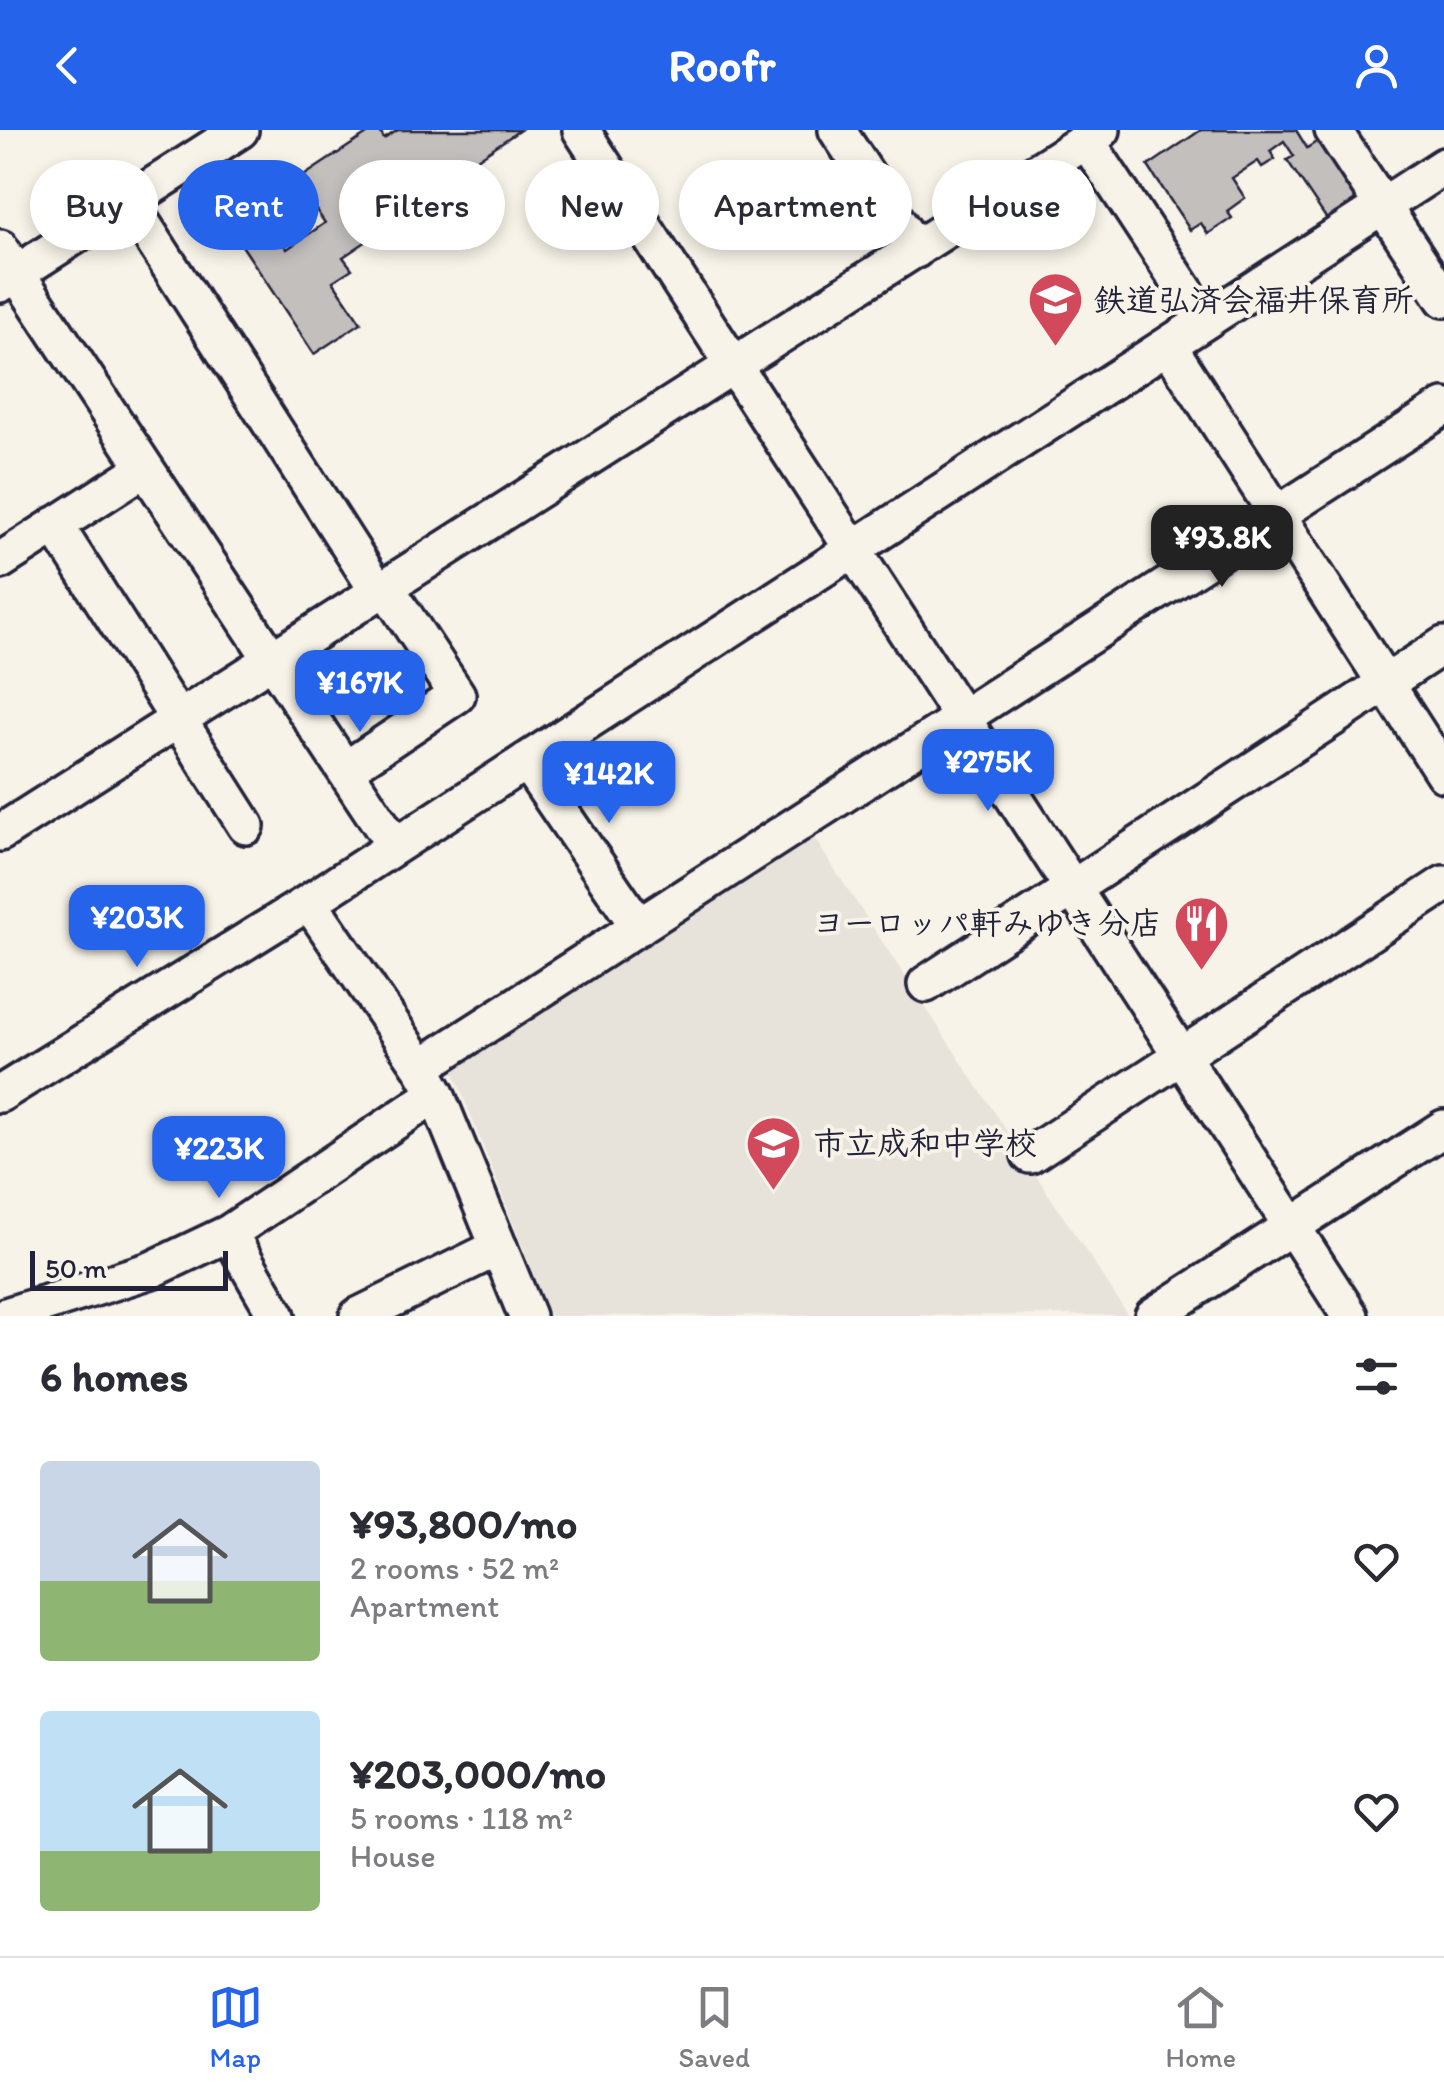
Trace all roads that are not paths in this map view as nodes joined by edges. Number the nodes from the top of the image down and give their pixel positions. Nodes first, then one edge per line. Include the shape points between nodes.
1 (240, 130) edge
2 (581, 130) edge
3 (837, 130) edge
4 (1333, 130) edge
5 (1092, 134) edge
6 (1444, 166) edge
7 (158, 183) edge
8 (1383, 206) junction
9 (158, 248) edge
10 (41, 250) edge
11 (916, 250) junction
12 (6, 269) edge
13 (1444, 299) edge
14 (1205, 321) junction
15 (1168, 345) junction
16 (736, 366) junction
17 (1444, 407) edge
18 (145, 468) junction
19 (1278, 515) junction
20 (55, 525) junction
21 (854, 548) junction
22 (0, 561) edge
23 (382, 589) junction
24 (1444, 646) edge
25 (271, 659) junction
26 (1386, 683) junction
27 (178, 718) junction
28 (964, 718) junction
29 (526, 761) junction
30 (344, 770) junction
31 (1444, 774) edge
32 (246, 826) dead end
33 (0, 833) edge
34 (395, 846) junction
35 (1444, 884) edge
36 (1074, 887) junction
37 (309, 902) junction
38 (639, 926) junction
39 (926, 984) dead end
40 (1183, 1055) junction
41 (428, 1081) junction
42 (0, 1094) edge
43 (1444, 1128) edge
44 (1030, 1155) dead end
45 (1294, 1226) junction
46 (229, 1234) junction
47 (499, 1247) junction
48 (6, 1316) edge
49 (277, 1316) edge
50 (358, 1316) edge
51 (527, 1316) edge
52 (1153, 1316) edge
53 (1350, 1316) edge

1 - 7 street
2 - 16 street
3 - 11 street
4 - 8 street
5 - 11 street
5 - 14 street
6 - 8 street
8 - 13 street
8 - 14 street
9 - 23 street
10 - 12 street
11 - 16 street
12 - 18 street
14 - 15 street
15 - 19 street
15 - 21 street
16 - 21 street
16 - 23 street
17 - 19 street
18 - 20 street
18 - 25 street
19 - 26 street
19 - 28 street
20 - 22 street
20 - 27 street
21 - 28 street
21 - 29 street
23 - 25 street
23 - 30 street via 457,695
24 - 26 street
25 - 27 street
25 - 30 street
26 - 31 street
26 - 36 street
27 - 32 street
27 - 33 street
28 - 36 street
28 - 38 street
29 - 34 street
29 - 38 street
30 - 34 street
34 - 37 street
35 - 40 street
36 - 39 street
36 - 40 street
37 - 41 street
37 - 42 street
38 - 41 street
40 - 44 street
40 - 45 street
41 - 46 street
41 - 47 street
43 - 45 street
45 - 52 street
45 - 53 street
46 - 48 street via 151,1270
46 - 49 street
47 - 50 street
47 - 51 street

